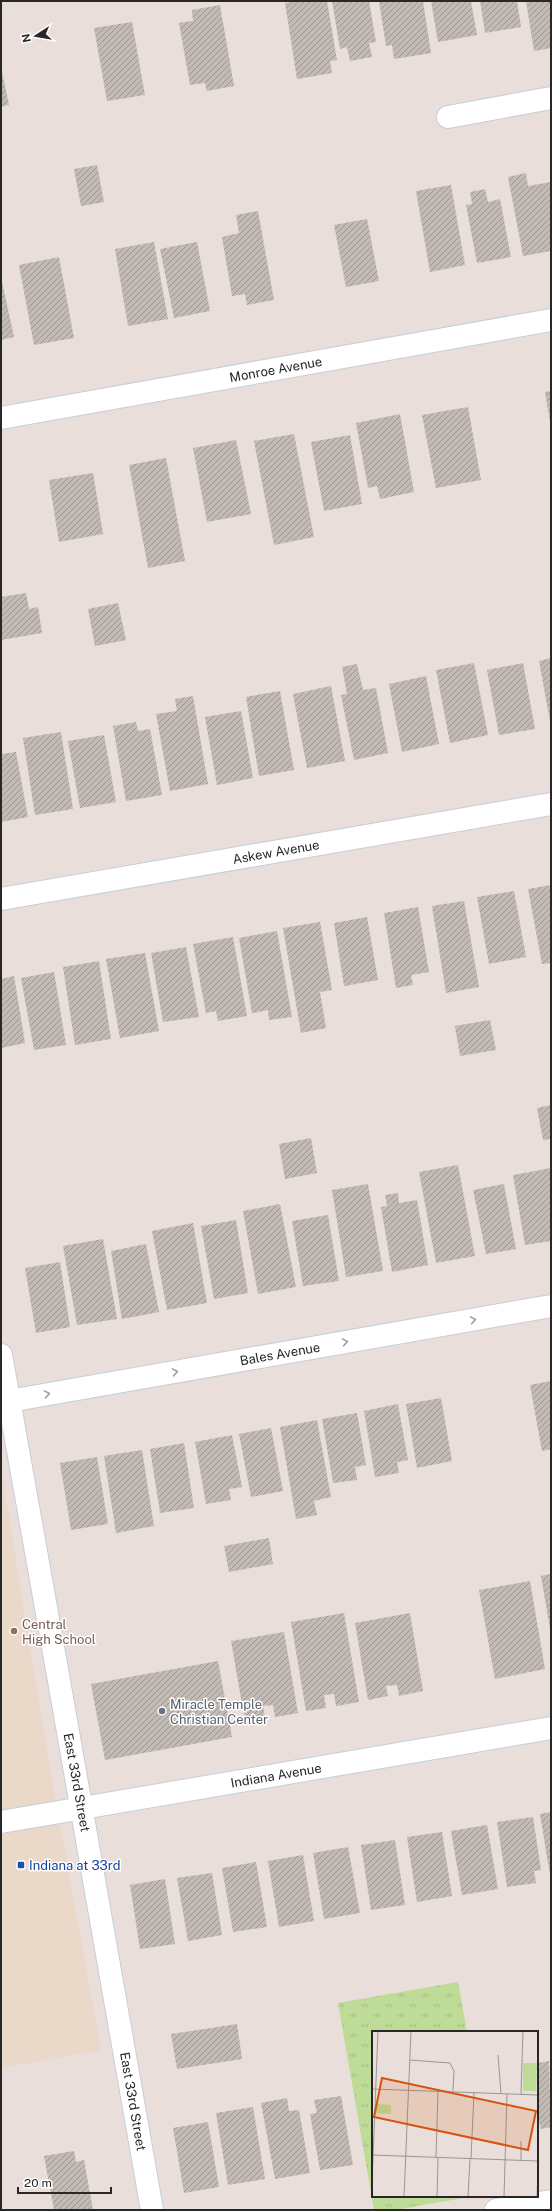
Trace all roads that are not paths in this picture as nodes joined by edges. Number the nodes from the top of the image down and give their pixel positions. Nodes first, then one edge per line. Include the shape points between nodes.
1 (551, 98) edge
2 (448, 117) dead end
3 (551, 320) edge
4 (1, 418) edge
5 (551, 804) edge
6 (1, 899) edge
7 (551, 1306) edge
8 (1, 1355) edge
9 (9, 1401) junction
10 (551, 1728) edge
11 (81, 1807) junction
12 (1, 1822) edge
13 (551, 2201) edge
14 (152, 2210) edge
15 (496, 2210) edge

1 - 2 street
3 - 4 street, Monroe Avenue
5 - 6 street, Askew Avenue
9 -> 7 street, Bales Avenue
8 - 9 street, East 33rd Street
9 - 11 street, East 33rd Street
10 - 11 street, Indiana Avenue
11 - 12 street, Indiana Avenue
11 - 14 street, East 33rd Street via 114,1981
13 - 15 street

